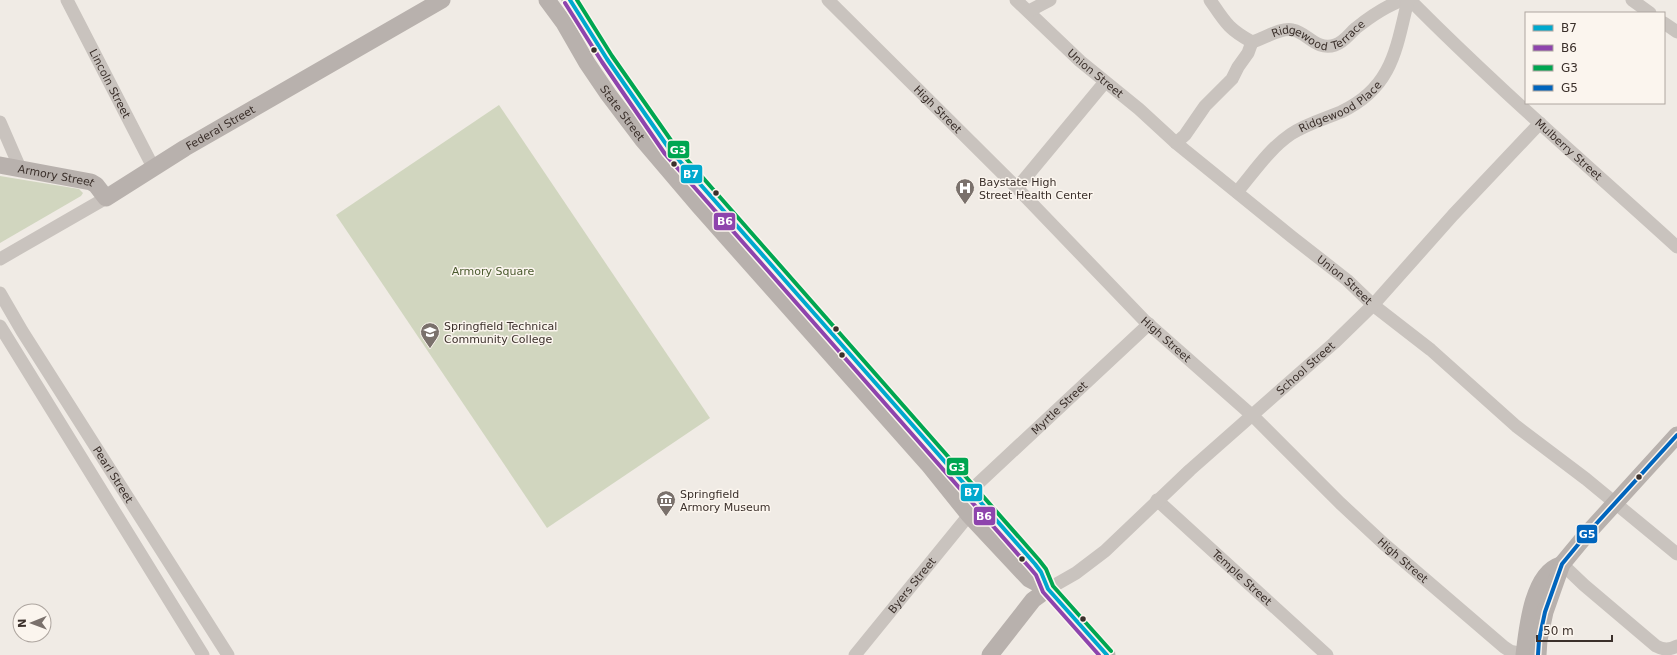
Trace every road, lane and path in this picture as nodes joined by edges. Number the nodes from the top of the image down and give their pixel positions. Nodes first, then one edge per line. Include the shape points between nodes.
1 (67, 0) edge
2 (442, 0) edge
3 (547, 0) edge
4 (570, 0) edge
5 (828, 0) edge
6 (1016, 0) edge
7 (1050, 0) edge
8 (1210, 0) edge
9 (1403, 0) edge
10 (1409, 0) edge
11 (1632, 0) edge
12 (1029, 11) junction
13 (1649, 12) edge
14 (1665, 24) edge
15 (1677, 32) edge
16 (1252, 42) junction
17 (1105, 82) junction
18 (624, 83) junction
19 (608, 94) junction
20 (0, 122) edge
21 (1540, 124) junction
22 (1176, 143) junction
23 (0, 165) edge
24 (153, 167) junction
25 (20, 168) junction
26 (1017, 188) junction
27 (1237, 192) junction
28 (106, 198) junction
29 (1677, 247) edge
30 (0, 259) edge
31 (0, 293) edge
32 (1373, 305) junction
33 (1149, 324) junction
34 (0, 326) edge
35 (1252, 415) junction
36 (1677, 435) edge
37 (970, 490) junction
38 (1157, 500) junction
39 (1616, 504) junction
40 (969, 515) junction
41 (1677, 554) edge
42 (1562, 564) junction
43 (1048, 589) junction
44 (1677, 646) edge
45 (203, 655) edge
46 (228, 655) edge
47 (855, 655) edge
48 (990, 655) edge
49 (1107, 655) edge
50 (1327, 655) edge
51 (1529, 655) edge

1 - 24 street, Lincoln Street
2 - 24 main road, Federal Street
3 - 19 main road, State Street
4 - 18 main road, State Street
5 - 26 street, High Street
6 - 12 street, Union Street
7 - 12 street
8 - 16 street, Ridgewood Terrace via 1229,27
9 - 16 street, Ridgewood Terrace via 1387,5 1344,40 1334,45 1321,45 1292,30
10 - 21 street, Mulberry Street
10 - 27 street, Ridgewood Place via 1393,59 1372,91 1354,105 1286,137 1266,156
11 - 13 street
12 - 17 street, Union Street
14 - 15 street
16 - 22 street, Ridgewood Terrace via 1232,79 1205,106
17 - 22 street, Union Street
17 - 26 street
18 - 19 main road
18 - 37 main road, State Street via 670,150
19 - 40 main road, State Street via 699,206 928,464
20 - 25 street
21 - 29 street, Mulberry Street
21 - 32 street, School Street
22 - 27 street, Union Street
23 - 25 main road, Armory Street
24 - 28 main road, Federal Street
25 - 28 main road, Armory Street via 95,184
26 - 33 street, High Street
27 - 32 street, Union Street via 1347,280
28 - 30 street, Federal Street
31 - 46 street, Pearl Street
32 - 35 street, School Street
32 - 39 street, Union Street via 1431,350 1516,426
33 - 35 street, High Street
33 - 37 street, Myrtle Street
34 - 45 street, Pearl Street
35 - 38 street, School Street
35 - 51 street, High Street via 1340,503 1400,557 1504,647
36 - 39 main road
37 - 43 main road, State Street via 1035,564
38 - 43 street, School Street via 1105,551 1076,573
38 - 50 street, Temple Street
39 - 41 street, Union Street
39 - 42 main road
40 - 43 main road, State Street via 1028,578
40 - 47 street, Byers Street
42 - 44 street via 1656,646 1670,650
42 - 51 main road via 1553,567 1547,573 1538,590 1531,613
43 - 48 main road via 1033,600
43 - 49 main road, State Street

